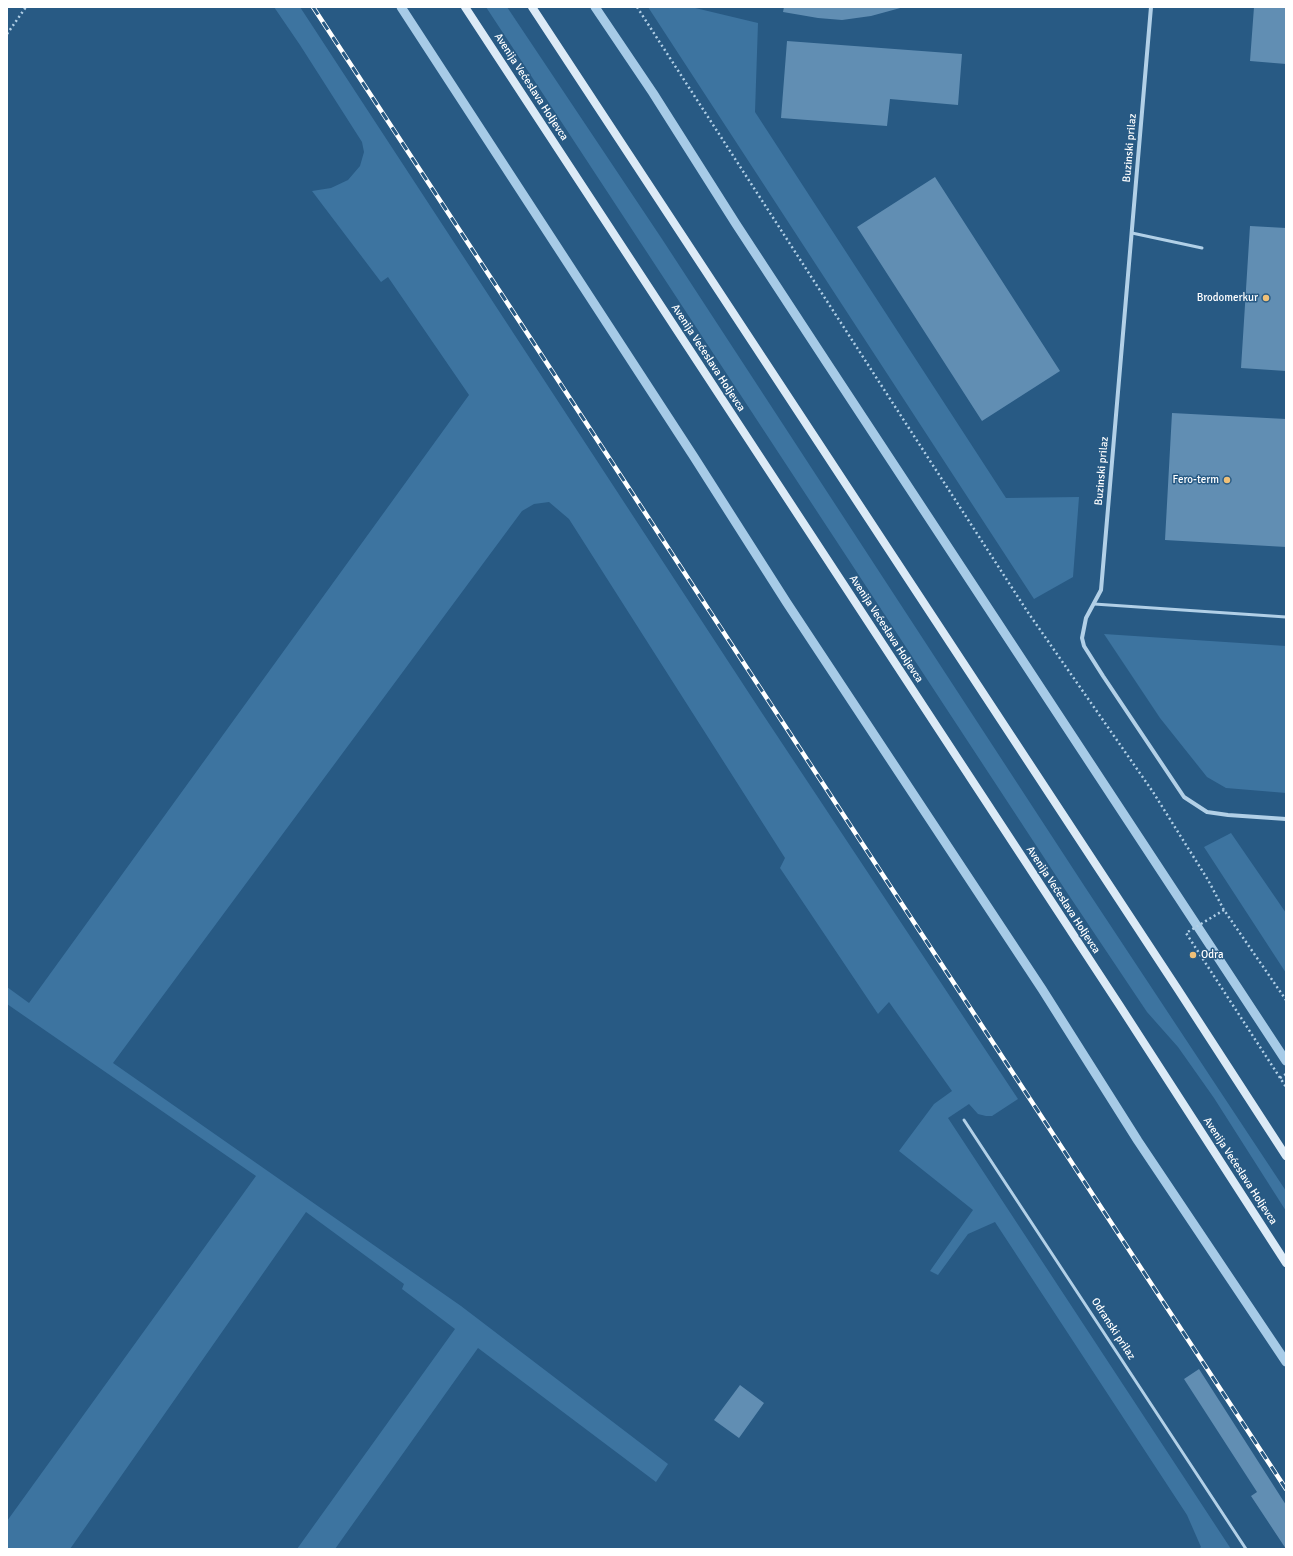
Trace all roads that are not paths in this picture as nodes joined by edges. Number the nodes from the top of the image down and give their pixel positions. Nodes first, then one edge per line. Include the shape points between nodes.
1 (465, 7) edge
2 (532, 7) edge
3 (1151, 7) edge
4 (1132, 233) junction
5 (1202, 248) dead end
6 (1094, 604) junction
7 (1286, 617) edge
8 (1286, 819) edge
9 (964, 1120) dead end
10 (1286, 1156) edge
11 (1286, 1264) edge
12 (1246, 1549) edge

1 - 11 main road, Avenija Većeslava Holjevca via 1120,1006
2 - 10 main road
3 - 4 street, Buzinski prilaz
4 - 5 lane
4 - 6 street, Buzinski prilaz via 1101,590
6 - 7 lane
6 - 8 street, Buzinski prilaz via 1083,630 1084,646 1184,797 1207,812
9 - 12 lane, Odranski prilaz

